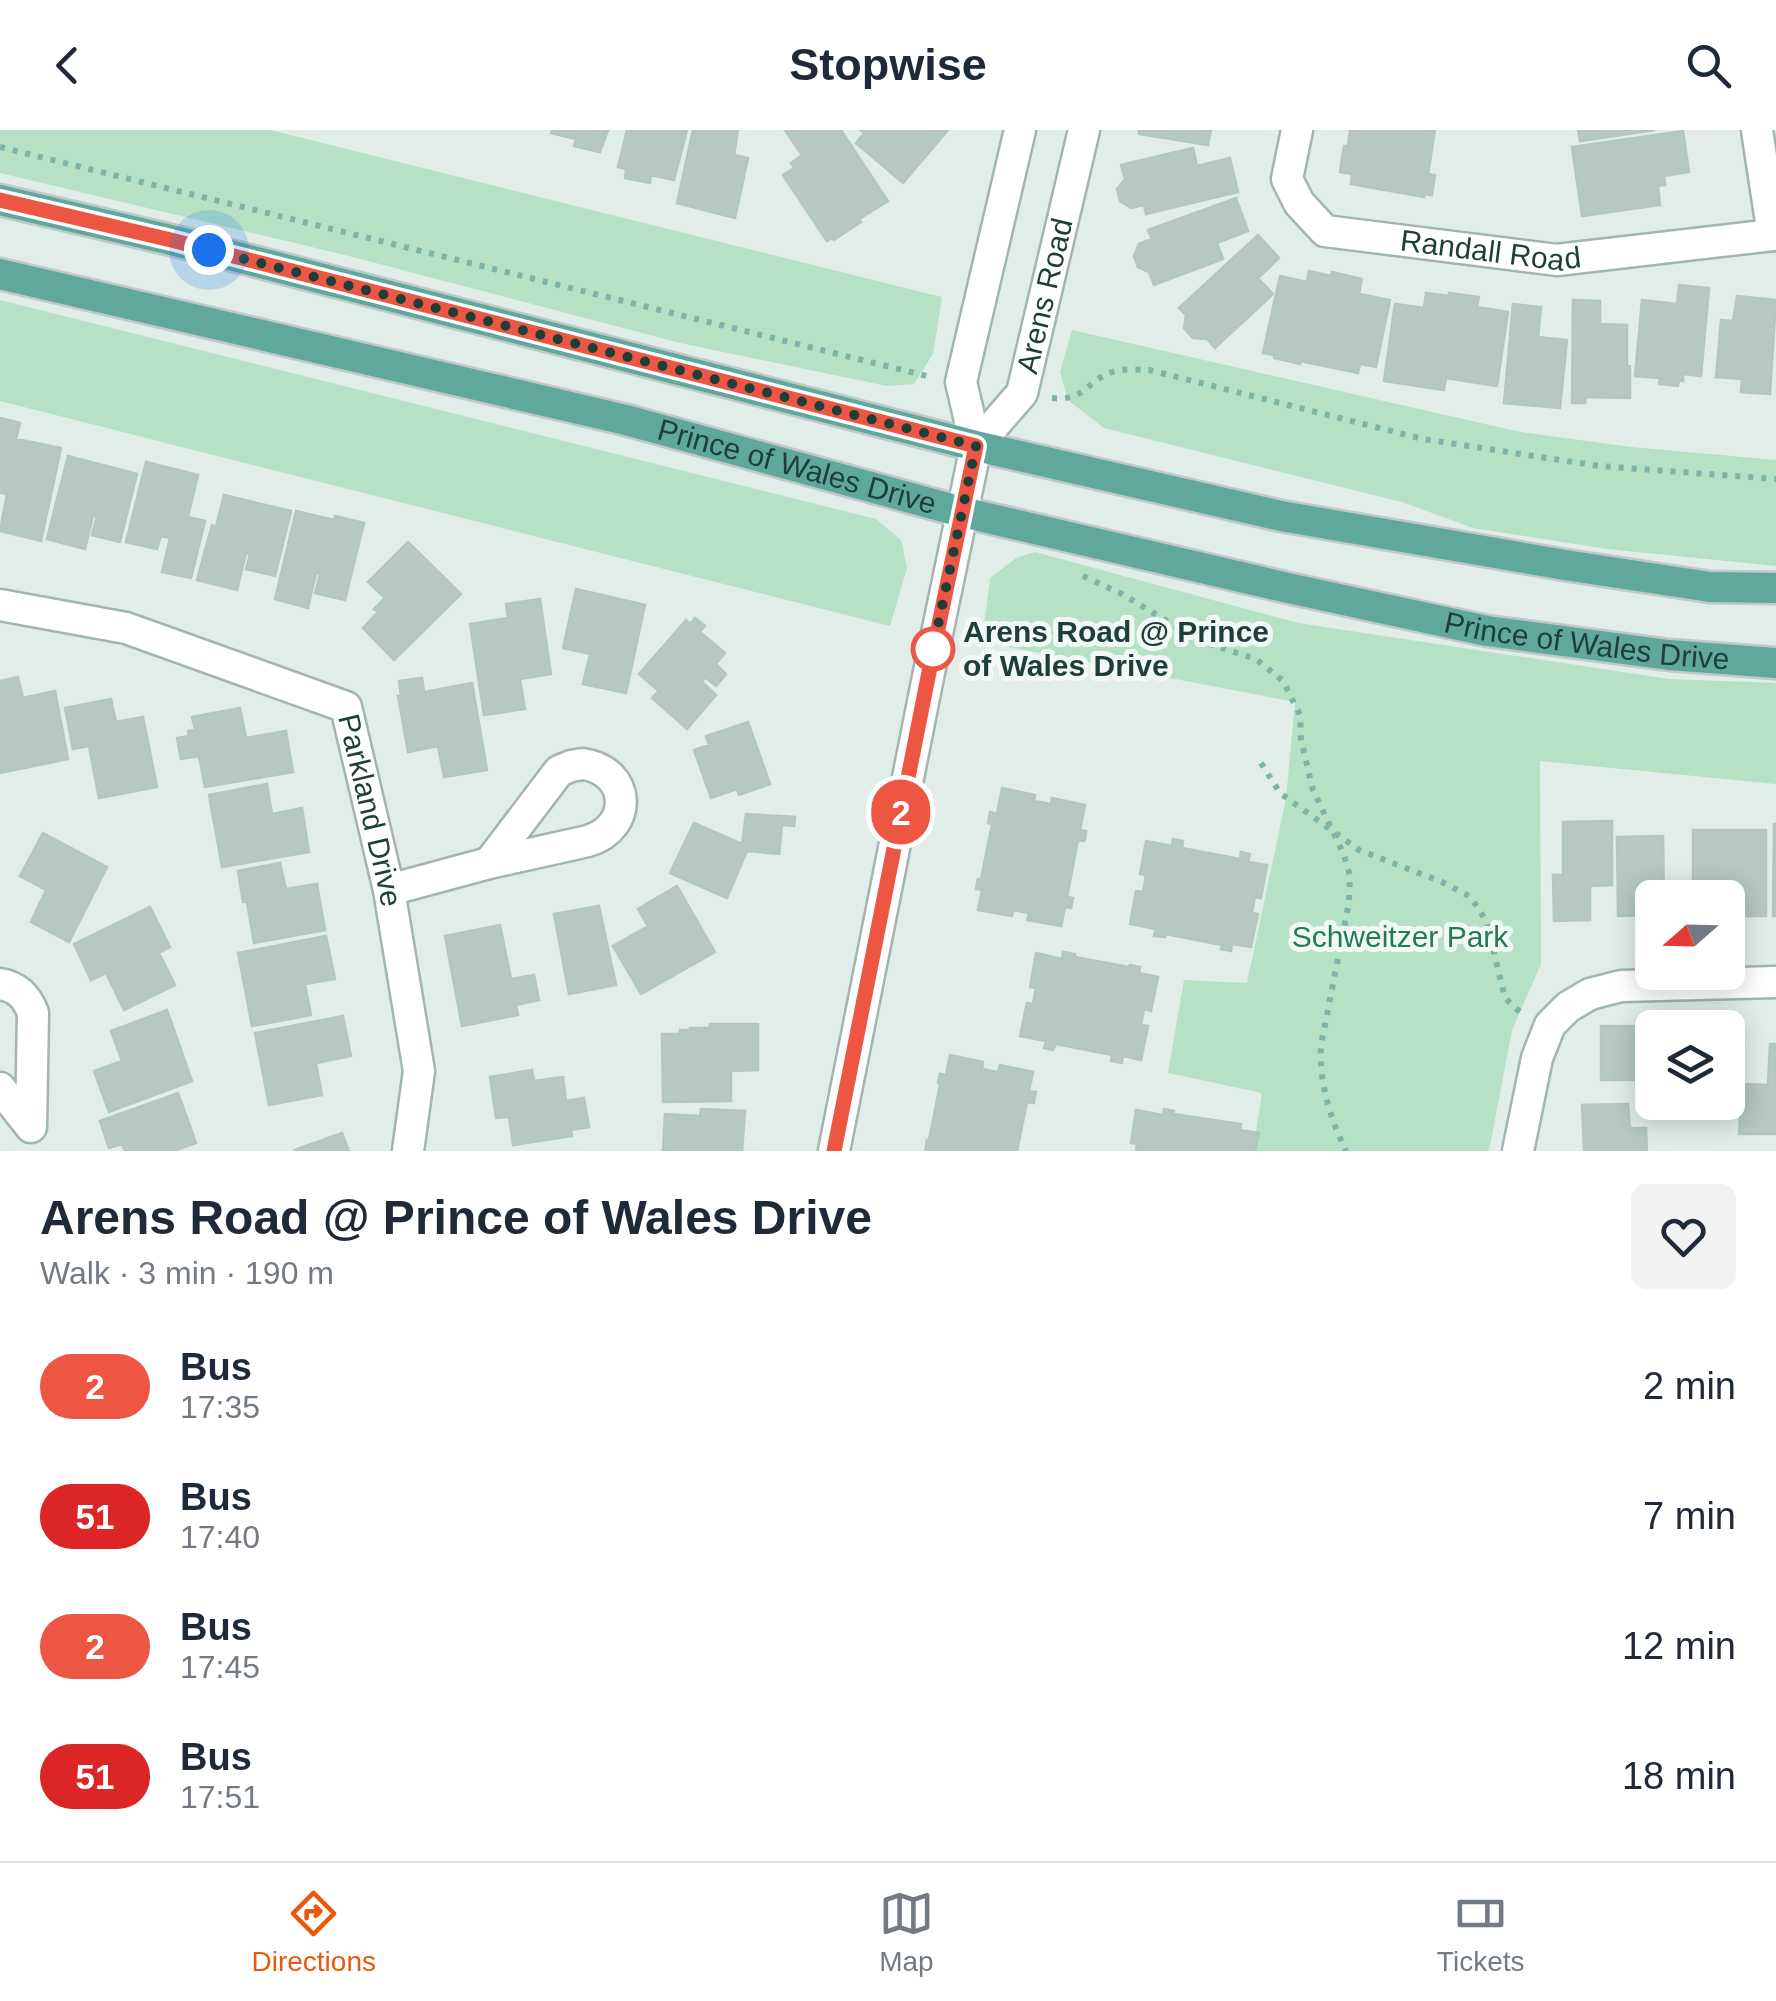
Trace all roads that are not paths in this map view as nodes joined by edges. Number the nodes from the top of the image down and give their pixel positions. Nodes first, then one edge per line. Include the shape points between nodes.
1 (1020, 130) edge
2 (1084, 130) edge
3 (1297, 130) edge
4 (1757, 130) edge
5 (0, 200) edge
6 (1774, 235) edge
7 (0, 274) edge
8 (976, 446) junction
9 (962, 512) junction
10 (1776, 588) edge
11 (0, 606) edge
12 (1776, 662) edge
13 (490, 863) dead end
14 (389, 890) junction
15 (1776, 982) edge
16 (0, 984) edge
17 (0, 1088) edge
18 (35, 1139) edge
19 (408, 1151) edge
20 (834, 1151) edge
21 (1518, 1151) edge

1 - 8 street, Arens Road via 961,382
2 - 8 street, Arens Road via 1022,394
3 - 6 street, Randall Road via 1288,179 1324,231 1558,260
4 - 6 street
5 - 8 main road, Prince of Wales Drive
7 - 9 main road, Prince of Wales Drive via 626,420
8 - 9 street, Arens Road
8 - 10 main road, Prince of Wales Drive via 1301,520 1692,584
9 - 12 main road, Prince of Wales Drive via 1487,631 1669,656
9 - 20 street, Arens Road
11 - 14 street, Parkland Drive via 126,628 346,707
13 - 14 street
14 - 19 street, Parkland Drive via 419,1072
15 - 21 street via 1621,986 1568,1007 1550,1025 1536,1058
16 - 18 street via 20,992 34,1013
17 - 18 street

